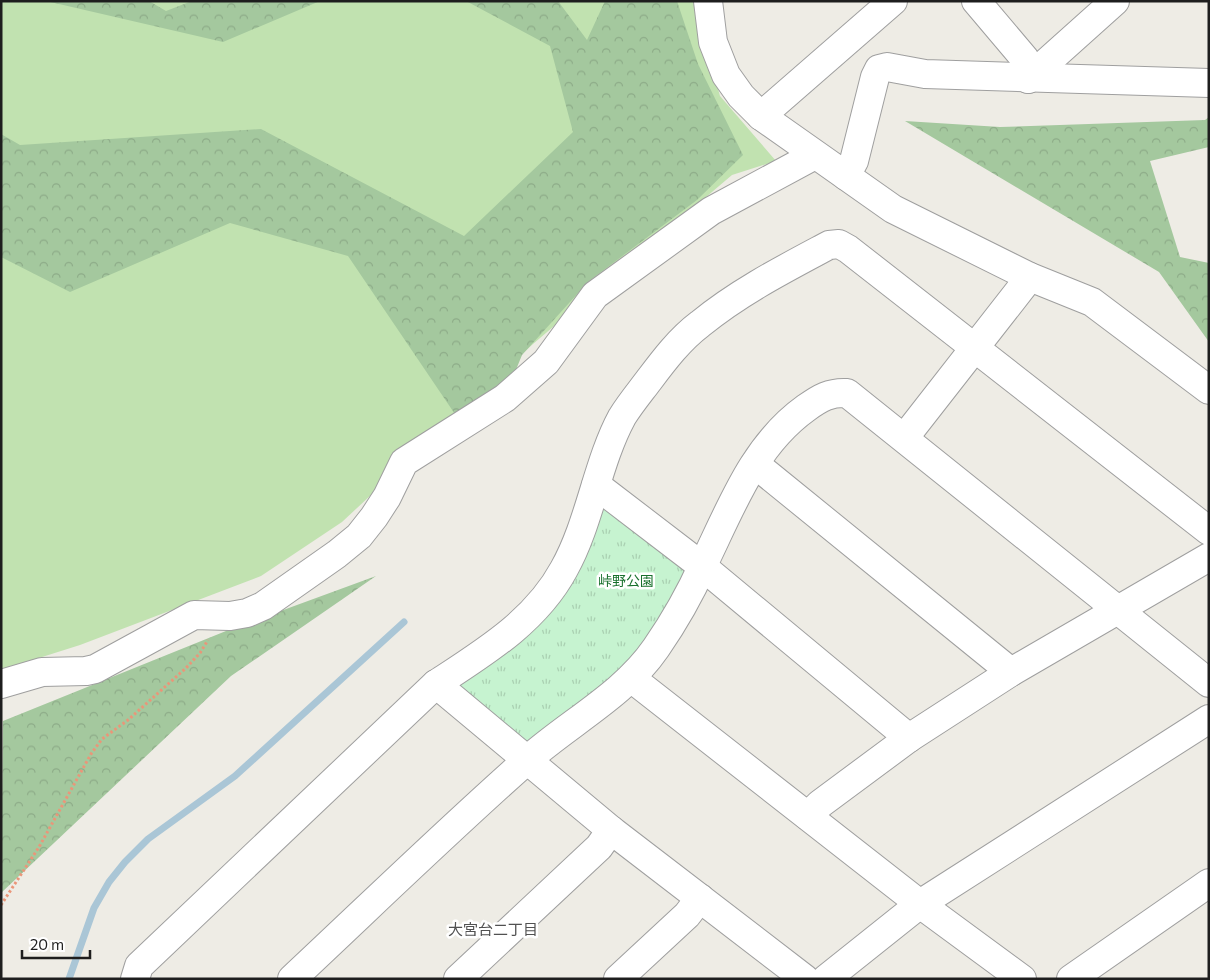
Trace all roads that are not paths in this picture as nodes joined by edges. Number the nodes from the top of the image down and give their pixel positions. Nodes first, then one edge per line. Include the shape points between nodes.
1 (708, 1) edge
2 (894, 1) edge
3 (976, 1) edge
4 (1109, 3) edge
5 (1028, 79) junction
6 (1209, 83) edge
7 (760, 116) junction
8 (815, 155) junction
9 (846, 176) junction
10 (1030, 277) junction
11 (975, 350) junction
12 (1209, 390) edge
13 (904, 437) junction
14 (755, 464) junction
15 (596, 485) junction
16 (1209, 531) edge
17 (1209, 558) edge
18 (703, 567) junction
19 (1117, 609) junction
20 (1011, 672) junction
21 (631, 678) junction
22 (1209, 683) edge
23 (1, 684) edge
24 (436, 684) junction
25 (1209, 719) edge
26 (909, 738) junction
27 (527, 760) junction
28 (808, 816) junction
29 (611, 830) junction
30 (1209, 883) edge
31 (700, 898) junction
32 (920, 904) junction
33 (135, 979) edge
34 (292, 979) edge
35 (458, 979) edge
36 (618, 979) edge
37 (805, 979) edge
38 (826, 979) edge
39 (1022, 979) edge
40 (1071, 979) edge

1 - 7 street via 713,42 726,75
2 - 7 street
3 - 5 street via 1025,59
4 - 5 street
5 - 6 street
5 - 9 street via 925,74 887,67 879,69 854,161
7 - 8 street
8 - 9 street
8 - 23 street via 711,211 595,295 546,362 505,398 404,462 387,497 352,542 264,606 247,613 220,617 194,615 95,669 42,672
9 - 10 street via 894,208
10 - 11 street
10 - 12 street via 1092,302
11 - 13 street
11 - 15 street via 848,249 839,244 829,245 765,279 698,325 665,359 623,416 608,446
11 - 16 street
13 - 14 street via 847,393 835,392 821,397 776,433
13 - 19 street
14 - 18 street via 738,490
14 - 20 street
15 - 18 street
15 - 24 street via 565,568 544,599 491,648
17 - 19 street
18 - 21 street via 675,620
18 - 26 street
19 - 20 street
19 - 22 street
20 - 26 street
21 - 27 street
21 - 28 street
24 - 27 street
24 - 33 street via 139,966
25 - 32 street
26 - 28 street
27 - 29 street
27 - 34 street
28 - 32 street
29 - 31 street
29 - 35 street via 599,847
30 - 40 street
31 - 36 street via 687,915
31 - 37 street
32 - 38 street
32 - 39 street

